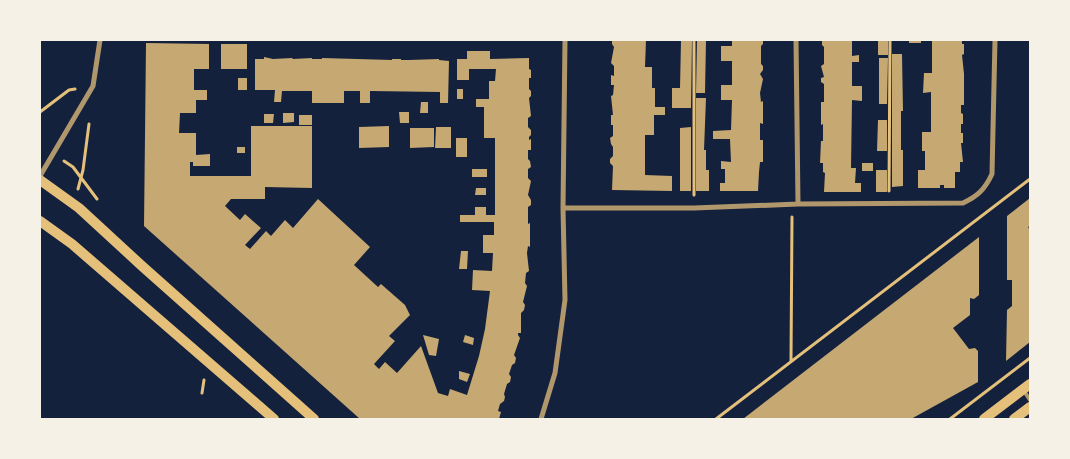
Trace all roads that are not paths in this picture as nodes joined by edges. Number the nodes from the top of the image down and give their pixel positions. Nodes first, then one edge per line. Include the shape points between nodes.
1 (100, 40) edge
2 (565, 40) edge
3 (796, 40) edge
4 (995, 40) edge
5 (40, 176) edge
6 (40, 180) edge
7 (795, 204) junction
8 (563, 208) junction
9 (40, 221) edge
10 (1026, 387) edge
11 (1030, 400) edge
12 (1030, 407) edge
13 (274, 419) edge
14 (314, 419) edge
15 (541, 419) edge
16 (984, 419) edge
17 (1014, 419) edge

1 - 5 street via 93,86
2 - 8 street
3 - 7 street
4 - 7 street via 992,174 976,196 963,203
6 - 14 main road via 78,208
7 - 8 street
8 - 15 street via 566,300 555,373
9 - 13 main road via 72,244
10 - 11 lane
10 - 16 main road
12 - 17 main road

